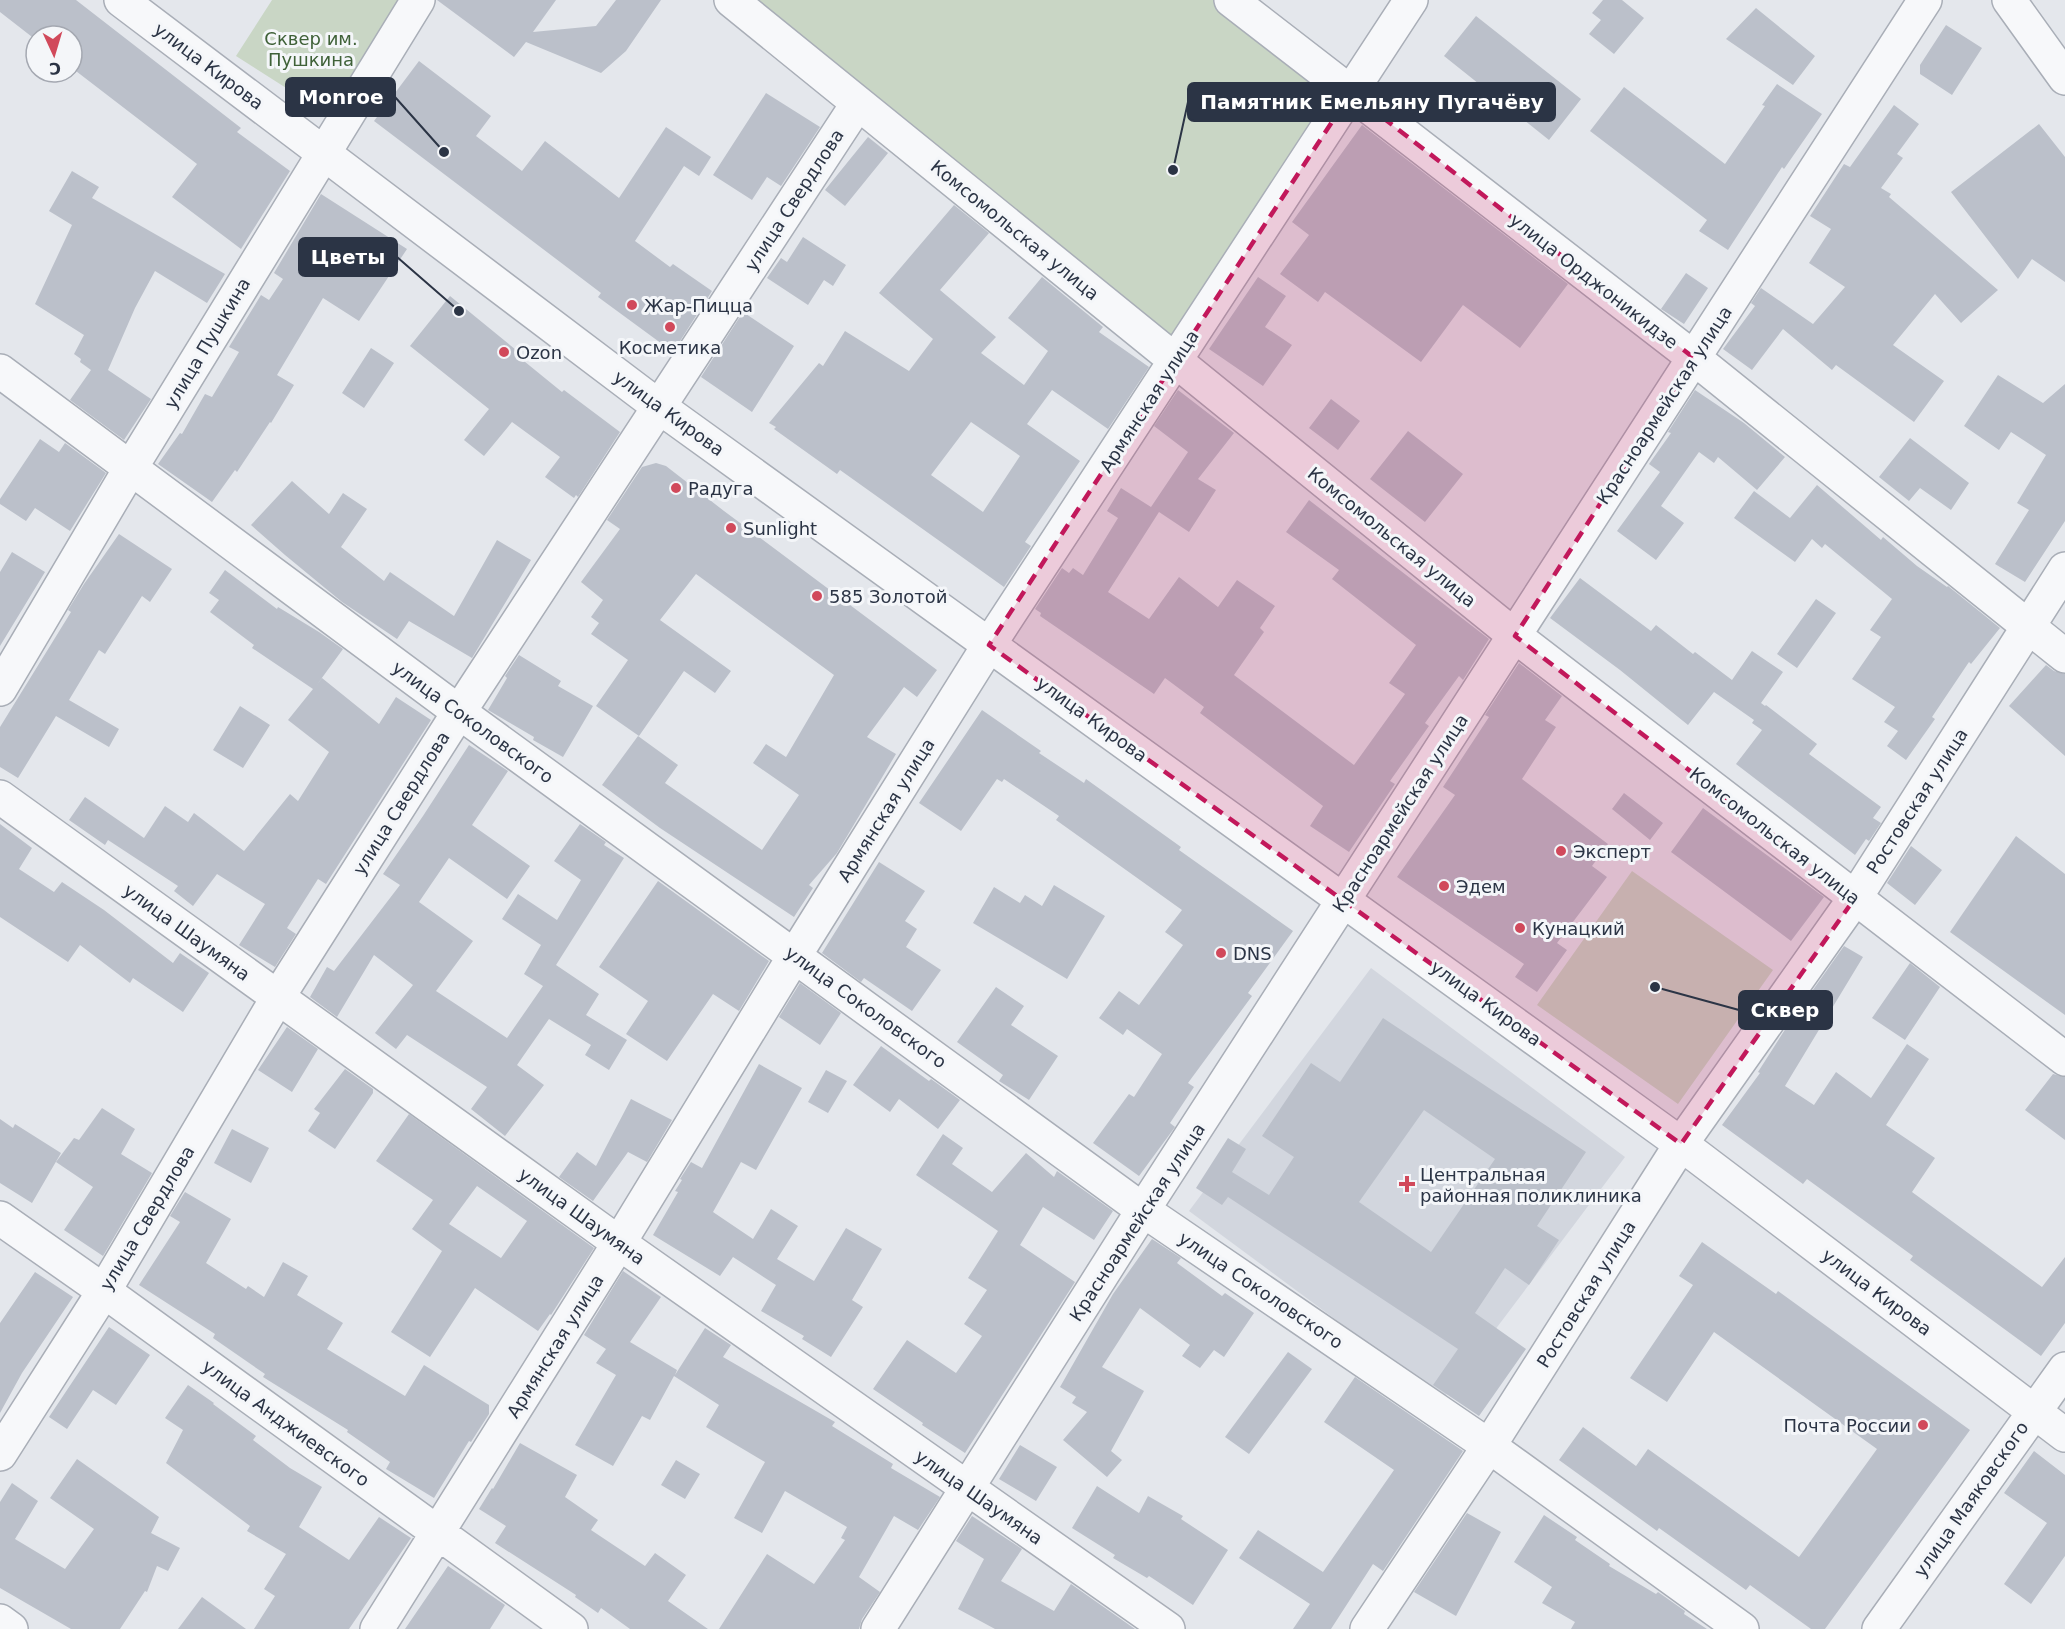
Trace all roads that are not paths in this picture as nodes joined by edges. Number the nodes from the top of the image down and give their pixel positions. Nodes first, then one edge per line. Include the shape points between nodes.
1 (121, 0) edge
2 (418, 0) edge
3 (730, 0) edge
4 (1231, 0) edge
5 (1410, 0) edge
6 (1925, 0) edge
7 (2009, 0) edge
8 (2065, 78) edge
9 (1351, 93) junction
10 (858, 103) junction
11 (323, 154) junction
12 (1694, 358) junction
13 (1176, 361) junction
14 (0, 371) edge
15 (658, 406) junction
16 (130, 469) junction
17 (2065, 570) edge
18 (2030, 626) junction
19 (1515, 636) junction
20 (989, 645) junction
21 (2065, 656) edge
22 (0, 689) edge
23 (459, 712) junction
24 (0, 797) edge
25 (1855, 898) junction
26 (1344, 900) junction
27 (795, 956) junction
28 (278, 997) junction
29 (2065, 1059) edge
30 (1681, 1144) junction
31 (1143, 1210) junction
32 (0, 1218) edge
33 (619, 1243) junction
34 (104, 1291) junction
35 (2065, 1369) edge
36 (2033, 1411) junction
37 (2065, 1435) edge
38 (1489, 1446) junction
39 (0, 1454) edge
40 (968, 1489) junction
41 (438, 1532) junction
42 (0, 1621) edge
43 (12, 1629) edge
44 (377, 1629) edge
45 (571, 1629) edge
46 (878, 1629) edge
47 (1168, 1629) edge
48 (1367, 1629) edge
49 (1742, 1629) edge
50 (1879, 1629) edge

1 - 11 street, улица Кирова
2 - 11 street, улица Пушкина
3 - 10 street, Комсомольская улица
4 - 9 street, улица Орджоникидзе
5 - 9 street, Армянская улица
6 - 12 street, Красноармейская улица
7 - 8 street
9 - 12 street, улица Орджоникидзе
9 - 13 street, Армянская улица
10 - 13 street, Комсомольская улица
10 - 15 street, улица Свердлова
11 - 15 street, улица Кирова
11 - 16 street, улица Пушкина
12 - 18 street, улица Орджоникидзе
12 - 19 street, Красноармейская улица
13 - 19 street, Комсомольская улица
13 - 20 street, Армянская улица
14 - 16 street, улица Соколовского
15 - 20 street, улица Кирова
15 - 23 street, улица Свердлова
16 - 22 street, улица Пушкина
16 - 23 street, улица Соколовского
17 - 18 street, Ростовская улица
18 - 21 street, улица Орджоникидзе
18 - 25 street, Ростовская улица
19 - 25 street, Комсомольская улица
19 - 26 street, Красноармейская улица
20 - 26 street, улица Кирова
20 - 27 street, Армянская улица
23 - 27 street, улица Соколовского
23 - 28 street, улица Свердлова
24 - 28 street, улица Шаумяна
25 - 29 street, Комсомольская улица
25 - 30 street, Ростовская улица
26 - 30 street, улица Кирова
26 - 31 street, Красноармейская улица
27 - 31 street, улица Соколовского
27 - 33 street, Армянская улица
28 - 33 street, улица Шаумяна
28 - 34 street, улица Свердлова
30 - 36 street, улица Кирова
30 - 38 street, Ростовская улица
31 - 38 street, улица Соколовского
31 - 40 street, Красноармейская улица
32 - 34 street, улица Анджиевского
33 - 40 street, улица Шаумяна
33 - 41 street, Армянская улица
34 - 39 street, улица Свердлова
34 - 41 street, улица Анджиевского
35 - 36 street, улица Маяковского
36 - 37 street, улица Кирова
36 - 50 street, улица Маяковского
38 - 48 street, Ростовская улица
38 - 49 street, улица Соколовского
40 - 46 street, Красноармейская улица
40 - 47 street, улица Шаумяна
41 - 44 street, Армянская улица
41 - 45 street, улица Анджиевского
42 - 43 street

